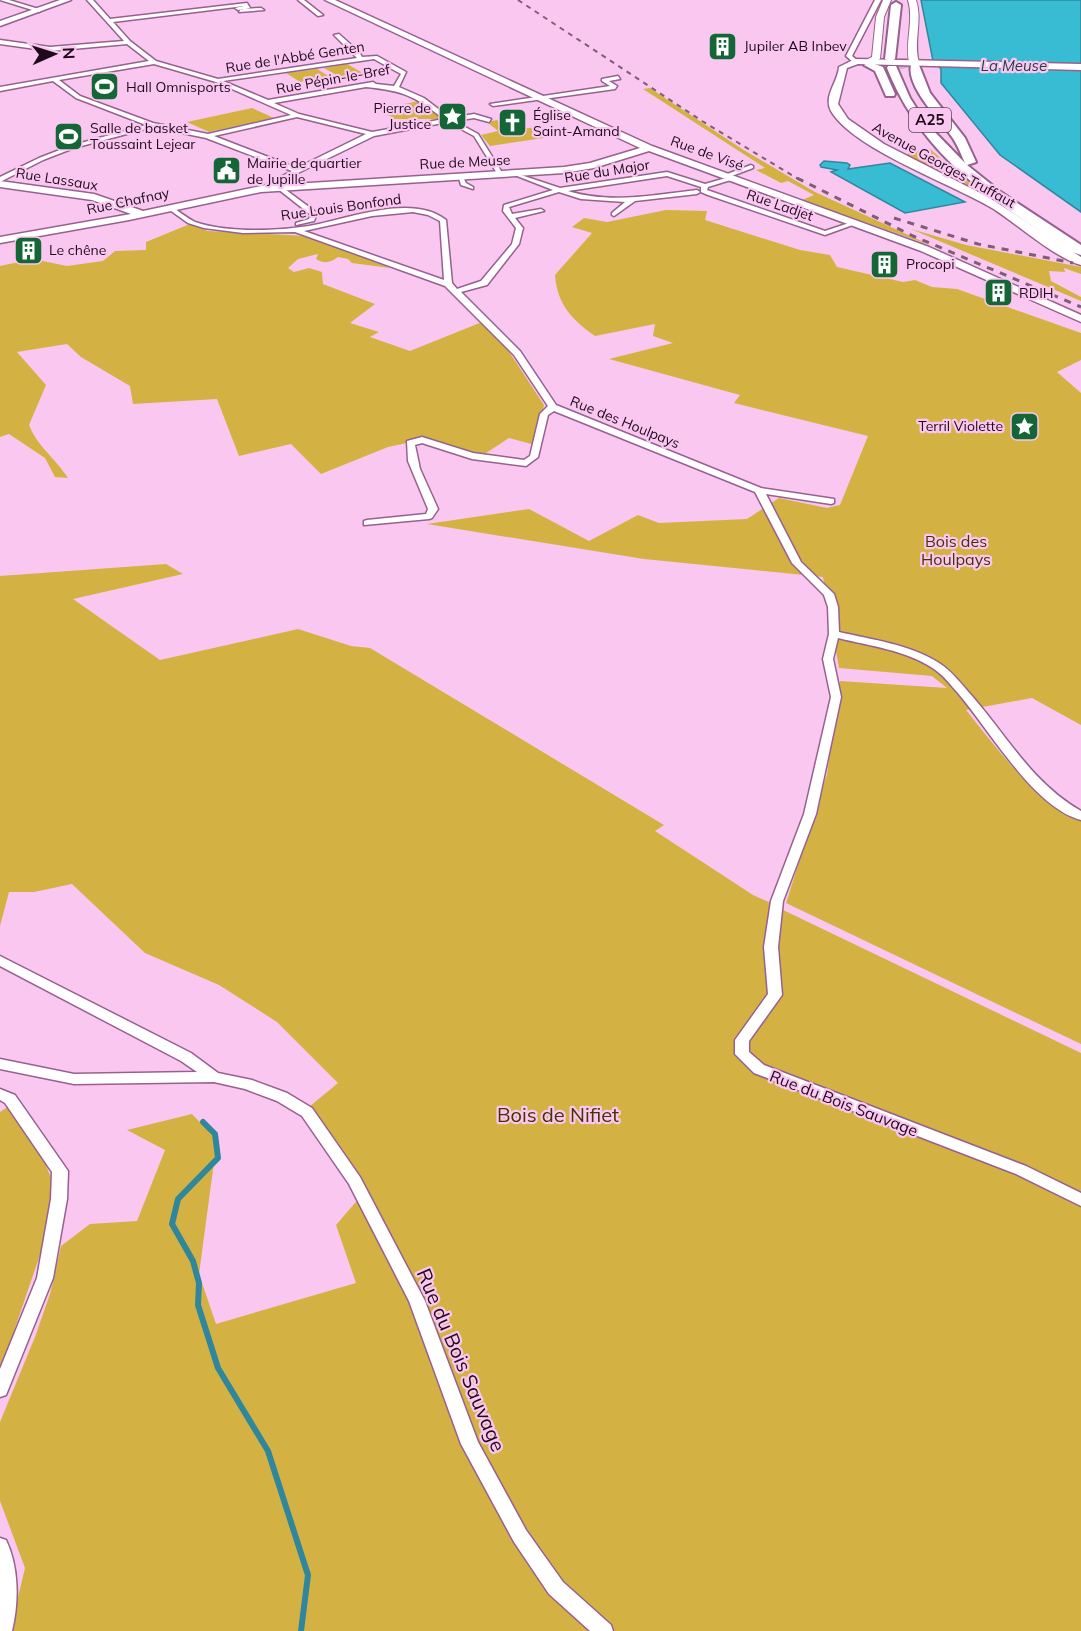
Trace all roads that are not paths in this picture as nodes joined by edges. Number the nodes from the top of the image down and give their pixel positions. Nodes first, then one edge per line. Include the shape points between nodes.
1 (3, 0) edge
2 (67, 0) edge
3 (90, 0) edge
4 (301, 0) edge
5 (329, 0) edge
6 (878, 0) edge
7 (912, 0) edge
8 (898, 1) edge
9 (39, 10) junction
10 (261, 10) dead end
11 (320, 15) dead end
12 (903, 19) joint
13 (108, 21) junction
14 (0, 24) edge
15 (337, 35) dead end
16 (0, 42) edge
17 (128, 42) junction
18 (360, 59) junction
19 (154, 62) junction
20 (863, 62) junction
21 (906, 64) junction
22 (1081, 67) edge
23 (618, 78) dead end
24 (401, 79) junction
25 (56, 81) junction
26 (218, 81) junction
27 (365, 85) junction
28 (396, 88) junction
29 (0, 89) edge
30 (539, 98) junction
31 (269, 102) junction
32 (493, 104) dead end
33 (297, 115) junction
34 (449, 120) junction
35 (489, 120) dead end
36 (153, 125) junction
37 (372, 134) junction
38 (208, 136) junction
39 (649, 148) junction
40 (954, 158) junction
41 (751, 167) dead end
42 (295, 172) junction
43 (514, 173) junction
44 (500, 174) junction
45 (671, 174) joint
46 (460, 176) junction
47 (728, 177) junction
48 (0, 182) edge
49 (705, 186) junction
50 (280, 188) junction
51 (471, 188) dead end
52 (261, 189) junction
53 (559, 190) junction
54 (697, 192) dead end
55 (513, 196) dead end
56 (531, 197) junction
57 (632, 200) junction
58 (171, 207) junction
59 (541, 211) dead end
60 (144, 214) junction
61 (614, 214) dead end
62 (512, 216) junction
63 (855, 223) junction
64 (281, 230) junction
65 (296, 230) junction
66 (0, 240) edge
67 (1081, 241) edge
68 (1081, 251) edge
69 (1081, 262) edge
70 (448, 284) junction
71 (457, 291) junction
72 (1081, 319) edge
73 (553, 407) junction
74 (759, 490) junction
75 (831, 501) dead end
76 (366, 523) dead end
77 (834, 634) junction
78 (1081, 816) edge
79 (0, 960) edge
80 (0, 1064) edge
81 (214, 1077) junction
82 (0, 1094) edge
83 (1081, 1200) edge
84 (0, 1390) edge
85 (0, 1546) edge
86 (3, 1631) edge
87 (604, 1631) edge

1 - 9 street
2 - 9 street
3 - 13 street
4 - 11 street
5 - 30 street, Rue de Visé
6 - 20 street
7 - 21 main road via 916,14 912,55
8 - 12 main road
8 - 20 main road via 880,17 876,59
8 - 21 highway, A25
9 - 14 street
10 - 13 street via 242,12 235,7
12 - 21 highway, A25
13 - 17 street
15 - 18 street
16 - 17 street via 50,49
17 - 19 street
18 - 24 street, Rue de l'Abbé Genten via 375,57 403,71
18 - 26 street, Rue de l'Abbé Genten
19 - 25 street
19 - 26 street
20 - 21 street, Avenue Georges Truffaut
20 - 40 highway via 880,71 903,117 943,154
20 - 69 street, Avenue Georges Truffaut via 844,70 832,101 849,126 994,205
21 - 22 street, Avenue Georges Truffaut
21 - 40 highway, A25 via 907,104
21 - 67 highway, A25 via 968,150 970,162 1016,199
23 - 30 street via 603,80 615,87
24 - 27 street, Rue Pépin-le-Bref
24 - 28 street
25 - 29 street
25 - 36 street via 78,98
26 - 31 street
27 - 28 street
27 - 31 street, Rue Pépin-le-Bref
28 - 34 street via 422,99
30 - 32 street
30 - 39 street, Rue de Visé
31 - 33 street
33 - 37 street
33 - 38 street
34 - 35 street via 476,115
34 - 37 street
34 - 44 street via 476,135
36 - 38 street
36 - 48 street via 40,159
37 - 42 street
38 - 42 street
39 - 43 street, Rue de Meuse via 591,166
39 - 47 street, Rue de Visé
40 - 68 highway, A25 via 1012,206
41 - 47 street
42 - 52 street
43 - 44 street, Rue de Meuse
43 - 53 street, Rue du Major
44 - 46 street, Rue de Meuse
45 - 49 street, Rue Ladjet
45 - 53 street, Rue du Major
46 - 50 street, Rue de Meuse
46 - 51 street via 463,184
47 - 49 street
47 - 63 street, Rue de Visé
48 - 60 street, Rue Lassaux via 94,197
49 - 63 street, Rue Ladjet via 703,191 710,194 825,233
50 - 52 street, Rue de Meuse
50 - 64 street via 315,214 312,220
52 - 58 street, Rue Chafnay
53 - 56 street
53 - 57 street via 581,197
54 - 57 street
55 - 56 street
56 - 62 street via 506,206
57 - 61 street
58 - 60 street, Rue Chafnay
58 - 64 street, Rue Louis Bonfond via 191,222 213,228
59 - 62 street
60 - 66 street, Rue Chafnay
62 - 71 street via 520,228 515,244 484,283
63 - 72 street, Rue de Visé via 960,264
64 - 65 street, Rue Louis Bonfond
65 - 70 street
65 - 70 street, Rue Louis Bonfond via 398,211 436,214 443,220
70 - 71 street
71 - 73 street, Rue des Houlpays via 517,353
73 - 74 street, Rue des Houlpays
73 - 76 street via 544,414 534,457 526,463 472,456 422,441 410,443 409,453 419,482 433,509 429,516
74 - 75 street, Rue des Houlpays
74 - 77 street, Rue du Bois Sauvage via 797,563 829,594
77 - 78 street via 897,648 938,666 973,703 1026,775 1067,810
77 - 83 street, Rue du Bois Sauvage via 828,658 836,698 824,756 810,813 777,901 771,947 775,995 742,1040 742,1054 759,1069 1021,1170
79 - 81 street via 186,1057
80 - 81 street via 74,1079
81 - 87 street, Rue du Bois Sauvage via 282,1097 307,1112 355,1181 417,1301 470,1444 520,1536 556,1588
82 - 84 street via 10,1099 60,1170 45,1278
85 - 86 street via 6,1581

